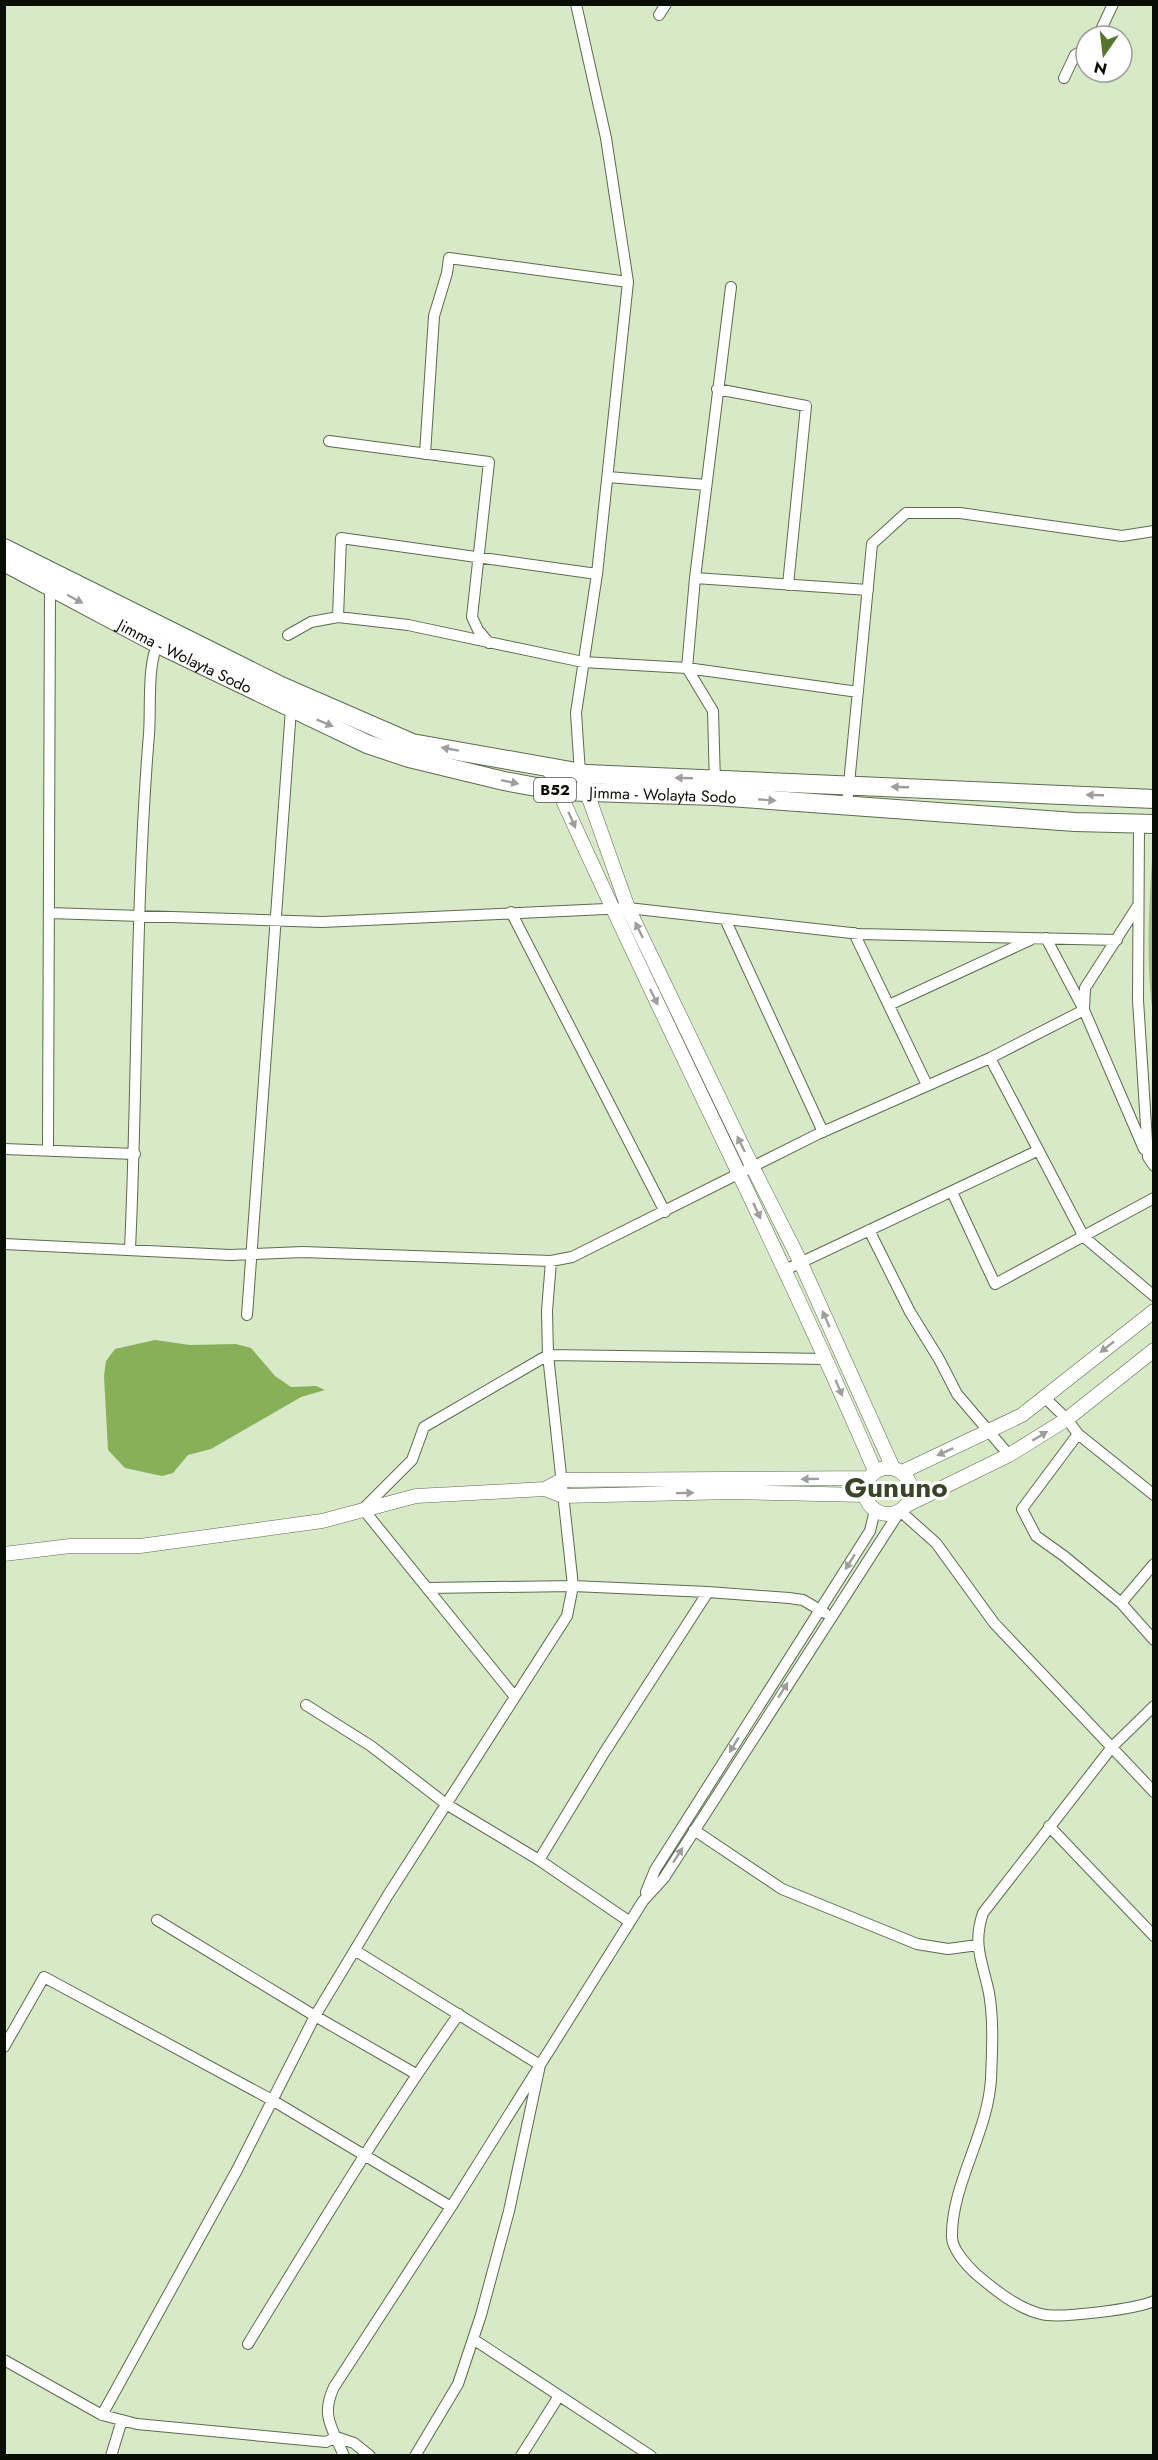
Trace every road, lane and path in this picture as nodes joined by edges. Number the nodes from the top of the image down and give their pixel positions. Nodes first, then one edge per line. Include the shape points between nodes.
1 (576, 4) edge
2 (666, 4) edge
3 (1113, 4) edge
4 (659, 15) dead end
5 (1104, 24) edge
6 (1074, 58) edge
7 (1064, 78) dead end
8 (628, 282) junction
9 (731, 287) dead end
10 (717, 389) junction
11 (329, 441) dead end
12 (425, 453) junction
13 (608, 477) junction
14 (706, 485) junction
15 (1154, 531) edge
16 (4, 548) edge
17 (479, 556) junction
18 (4, 562) edge
19 (597, 573) junction
20 (50, 579) junction
21 (695, 579) junction
22 (788, 585) junction
23 (868, 590) junction
24 (338, 617) junction
25 (288, 635) dead end
26 (490, 643) junction
27 (158, 644) junction
28 (583, 662) junction
29 (687, 668) junction
30 (858, 692) junction
31 (291, 709) junction
32 (548, 767) junction
33 (580, 773) junction
34 (849, 785) junction
35 (715, 788) junction
36 (558, 791) junction
37 (586, 791) junction
38 (1154, 799) edge
39 (847, 805) junction
40 (1146, 823) edge
41 (1137, 907) junction
42 (628, 908) junction
43 (612, 909) junction
44 (511, 912) junction
45 (49, 913) junction
46 (141, 916) junction
47 (725, 919) junction
48 (275, 920) junction
49 (854, 933) junction
50 (1040, 938) junction
51 (1117, 940) junction
52 (889, 1005) junction
53 (1084, 1010) junction
54 (990, 1058) junction
55 (927, 1085) junction
56 (823, 1132) junction
57 (4, 1149) edge
58 (48, 1151) junction
59 (1037, 1151) junction
60 (135, 1154) junction
61 (1151, 1162) edge
62 (752, 1166) junction
63 (740, 1175) junction
64 (952, 1192) junction
65 (1154, 1198) edge
66 (664, 1212) junction
67 (869, 1230) junction
68 (1084, 1237) junction
69 (4, 1244) edge
70 (130, 1249) junction
71 (251, 1254) junction
72 (551, 1261) junction
73 (800, 1261) junction
74 (785, 1270) junction
75 (1154, 1296) edge
76 (1154, 1311) edge
77 (247, 1315) dead end
78 (1154, 1350) edge
79 (548, 1355) junction
80 (827, 1359) junction
81 (1044, 1397) junction
82 (1067, 1419) junction
83 (988, 1431) junction
84 (1078, 1434) junction
85 (1009, 1455) junction
86 (898, 1470) junction
87 (872, 1474) junction
88 (654, 1478) junction
89 (615, 1479) junction
90 (562, 1480) junction
91 (733, 1486) junction
92 (545, 1489) junction
93 (656, 1494) junction
94 (616, 1495) junction
95 (865, 1495) junction
96 (1154, 1495) edge
97 (563, 1496) junction
98 (903, 1508) junction
99 (363, 1509) junction
100 (875, 1510) junction
101 (4, 1554) edge
102 (1154, 1564) edge
103 (573, 1587) junction
104 (427, 1588) junction
105 (708, 1592) junction
106 (1121, 1603) junction
107 (819, 1610) junction
108 (830, 1617) junction
109 (1154, 1640) edge
110 (515, 1697) junction
111 (306, 1705) dead end
112 (1154, 1706) edge
113 (1112, 1747) junction
114 (1154, 1792) edge
115 (446, 1804) junction
116 (1049, 1826) junction
117 (694, 1830) junction
118 (538, 1860) junction
119 (643, 1901) junction
120 (157, 1920) dead end
121 (630, 1922) junction
122 (1154, 1936) edge
123 (978, 1945) junction
124 (356, 1951) junction
125 (459, 2014) junction
126 (315, 2016) junction
127 (4, 2047) edge
128 (540, 2065) junction
129 (416, 2074) junction
130 (272, 2100) junction
131 (364, 2155) junction
132 (451, 2207) junction
133 (1154, 2301) edge
134 (473, 2339) junction
135 (248, 2344) dead end
136 (4, 2360) edge
137 (560, 2396) junction
138 (102, 2415) junction
139 (122, 2420) junction
140 (336, 2437) junction
141 (635, 2451) edge
142 (111, 2456) edge
143 (344, 2456) edge
144 (370, 2456) edge
145 (415, 2456) edge
146 (522, 2456) edge
147 (651, 2456) edge

1 - 8 street via 606,138
2 - 4 street
3 - 5 street
6 - 7 street
8 - 12 street via 449,258 435,316
8 - 13 street
9 - 10 street
10 - 14 street
10 - 22 street via 806,406
11 - 12 street
12 - 17 street via 489,462
13 - 14 street
13 - 19 street
14 - 21 street
15 - 23 street via 1122,536 960,513 906,513 872,544
16 - 20 highway, Jimma - Wolayta Sodo / B52
17 - 19 street
17 - 24 street via 341,538
17 - 26 street via 472,617
18 - 20 highway, Jimma - Wolayta Sodo / B52
19 - 28 street
20 -> 27 highway, Jimma - Wolayta Sodo / B52
32 -> 20 highway, Jimma - Wolayta Sodo / B52 via 412,742
20 - 45 street
21 - 22 street
21 - 29 street
22 - 23 street
23 - 30 street
24 - 25 street via 311,622
24 - 26 street via 408,625
26 - 28 street
27 - 31 highway, Jimma - Wolayta Sodo / B52
27 - 46 street via 152,655
28 - 29 street
28 - 33 street via 576,713
29 - 30 street
29 - 35 street via 713,711
30 - 34 street
31 -> 36 highway, Jimma - Wolayta Sodo / B52 via 409,758
31 - 48 street
32 - 33 highway, Jimma - Wolayta Sodo / B52
32 - 36 main road
35 -> 33 highway, Jimma - Wolayta Sodo / B52
33 - 37 main road
34 - 35 highway, Jimma - Wolayta Sodo / B52
38 -> 34 highway, Jimma - Wolayta Sodo / B52
34 - 39 street
35 - 37 highway, Jimma - Wolayta Sodo / B52
35 -> 39 highway, Jimma - Wolayta Sodo / B52
36 - 37 highway, Jimma - Wolayta Sodo / B52
36 -> 43 main road
37 - 42 main road
39 - 40 highway, Jimma - Wolayta Sodo / B52 via 1075,822
40 - 41 street
41 - 51 street
41 - 61 street via 1138,1000
42 - 43 street
42 - 47 street
62 -> 42 main road
43 - 44 street
43 -> 63 main road
44 - 48 street via 322,922
44 - 66 street
45 - 46 street
45 - 58 street
46 - 48 street
46 - 60 street
47 - 49 street
47 - 56 street
48 - 71 street
49 - 50 street
49 - 52 street
50 - 51 street
50 - 52 street
50 - 53 street
51 - 53 street via 1085,988
52 - 55 street
53 - 54 street
53 - 61 street
54 - 55 street
54 - 59 street
55 - 56 street
56 - 62 street
57 - 58 street
58 - 60 street
59 - 64 street
59 - 68 street
60 - 70 street
62 - 63 street
62 - 73 main road
63 - 66 street
63 -> 74 main road
64 - 67 street
64 - 68 street via 994,1284
65 - 68 street
66 - 72 street via 572,1257
67 - 73 street
67 - 83 street via 957,1394
68 - 75 street
69 - 70 street
70 - 71 street
71 - 72 street via 303,1252
71 - 77 street
72 - 79 street
73 - 74 street
86 -> 73 main road
74 - 80 main road
76 -> 81 main road
78 - 82 main road
79 - 80 street
79 - 90 street
79 - 99 street via 424,1427 412,1460
80 -> 87 main road
81 - 82 street
81 - 83 main road via 1023,1415
82 - 84 street
85 -> 82 main road
83 - 85 street
83 -> 86 main road
84 - 96 street
84 - 106 street via 1022,1509 1036,1536
85 - 98 main road
86 - 87 main road via 884,1468
86 - 98 main road via 909,1479 912,1488
87 -> 91 main road
87 - 95 main road
88 - 89 main road
88 - 91 main road
88 - 93 main road
89 - 90 main road
89 - 94 main road
90 - 92 main road
90 - 97 street
93 -> 91 main road
91 - 95 main road
92 - 97 main road
92 - 99 main road via 416,1496
93 - 94 main road
94 - 97 main road
95 - 100 main road
97 - 103 street
98 - 100 main road via 892,1514
98 - 108 street
98 - 113 street via 936,1543 994,1623
99 - 101 main road via 322,1521 140,1546 70,1546
99 - 104 street
100 -> 107 street via 870,1531
102 - 106 street
103 - 104 street
103 - 105 street
103 - 110 street via 567,1616
104 - 110 street
105 - 107 street via 803,1600
105 - 118 street
106 - 109 street
107 - 108 street
107 -> 119 street via 655,1870
117 -> 108 street
110 - 115 street
111 - 115 street via 371,1746
112 - 113 street
113 - 114 street
113 - 116 street
115 - 118 street
115 - 124 street
116 - 122 street
116 - 123 street via 983,1913
119 -> 117 street via 664,1878
117 - 123 street via 782,1889 917,1944 948,1949
118 - 121 street
119 - 121 street
120 - 126 street
121 - 128 street
123 - 133 street via 989,1993 990,2098 955,2206 951,2240 967,2266 992,2287 1043,2315 1114,2310
124 - 125 street
124 - 126 street
125 - 128 street
125 - 129 street
126 - 129 street
126 - 130 street
127 - 130 street via 44,1977
128 - 132 street
128 - 134 street via 509,2211
129 - 131 street
130 - 131 street
130 - 138 street
131 - 132 street
131 - 135 street
132 - 140 street via 334,2387 326,2410
134 - 137 street
134 - 145 street via 458,2384
136 - 138 street
137 - 141 street
137 - 146 street
138 - 139 street
139 - 140 street via 326,2442
139 - 142 street
140 - 143 street
140 - 144 street via 354,2443
141 - 147 street

